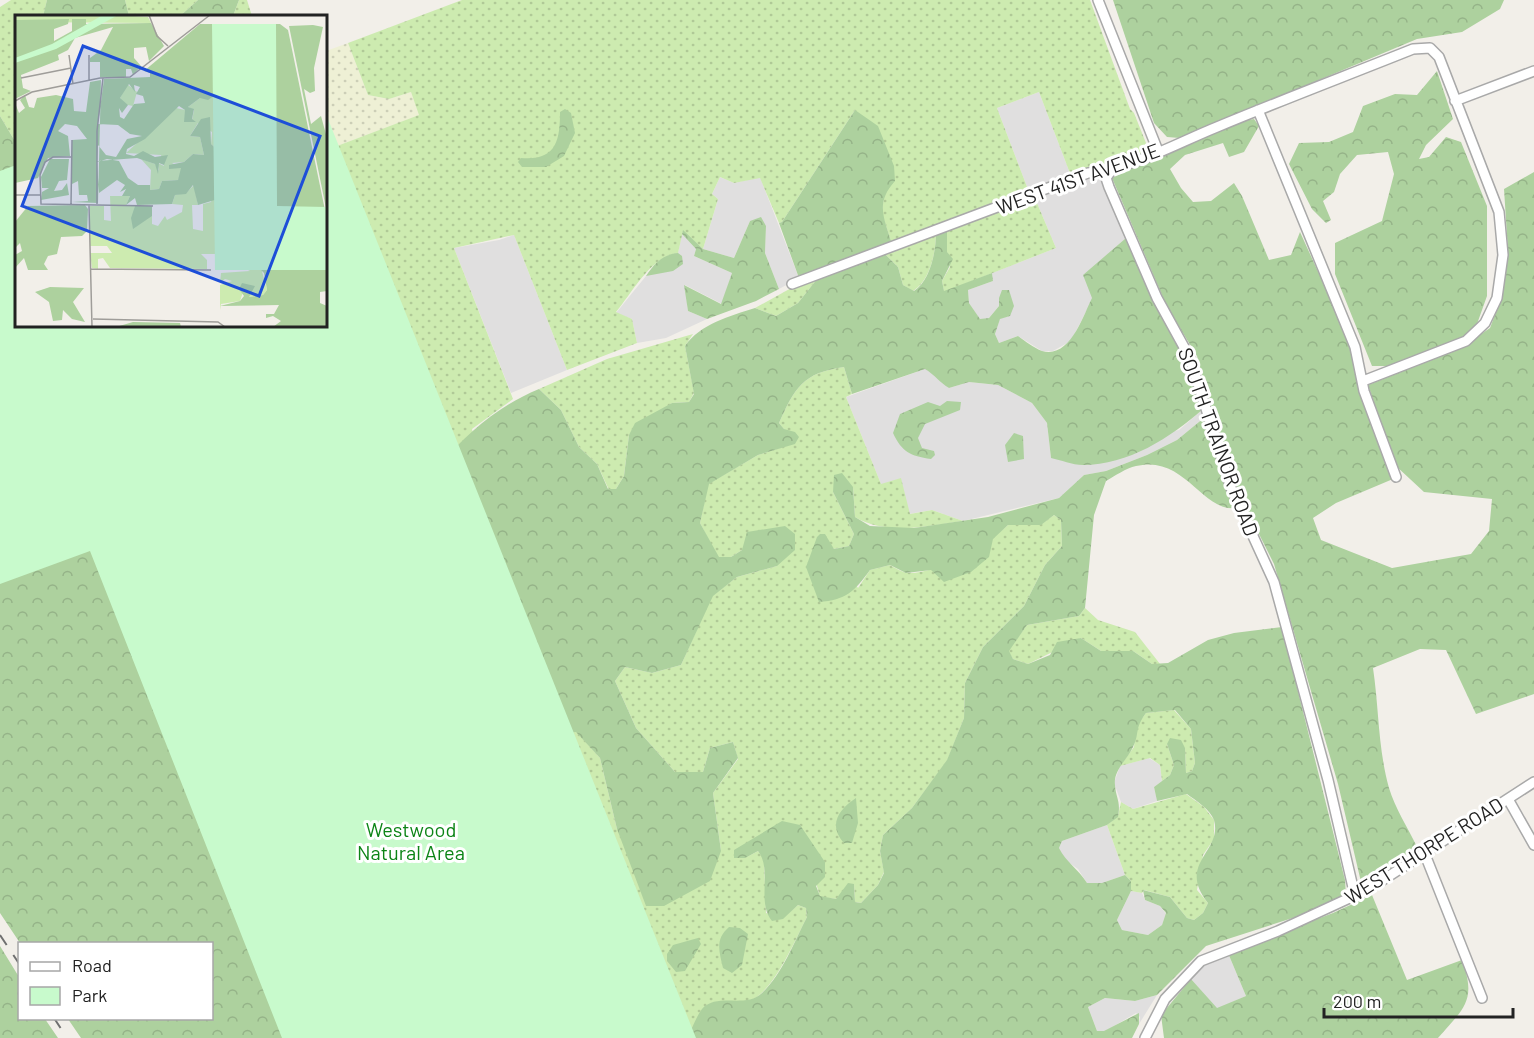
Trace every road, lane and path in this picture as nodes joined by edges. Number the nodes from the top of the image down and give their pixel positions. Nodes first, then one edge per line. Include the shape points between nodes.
1 (1098, 0) edge
2 (1534, 71) edge
3 (1455, 101) junction
4 (1258, 110) junction
5 (1158, 151) junction
6 (1111, 171) junction
7 (792, 284) dead end
8 (1363, 381) junction
9 (1396, 477) dead end
10 (1534, 782) edge
11 (1508, 799) junction
12 (1534, 845) edge
13 (1424, 852) junction
14 (1355, 896) junction
15 (1482, 998) dead end
16 (1145, 1038) edge

1 - 5 street
2 - 3 street
3 - 4 street, WEST 41ST AVENUE via 1439,57 1430,48 1413,49
3 - 8 street via 1498,212 1503,255 1497,298 1485,323 1466,341
4 - 5 street, WEST 41ST AVENUE
4 - 8 street via 1355,347
5 - 6 street, WEST 41ST AVENUE
6 - 7 street, WEST 41ST AVENUE via 1088,173
6 - 14 street, SOUTH TRAINOR ROAD via 1106,178 1109,187 1157,298 1190,358 1231,488 1274,582
8 - 9 street
10 - 11 street, WEST THORPE ROAD
11 - 12 street
11 - 13 street, WEST THORPE ROAD
13 - 14 street, WEST THORPE ROAD
13 - 15 street
14 - 16 street, WEST THORPE ROAD via 1201,961 1165,999

